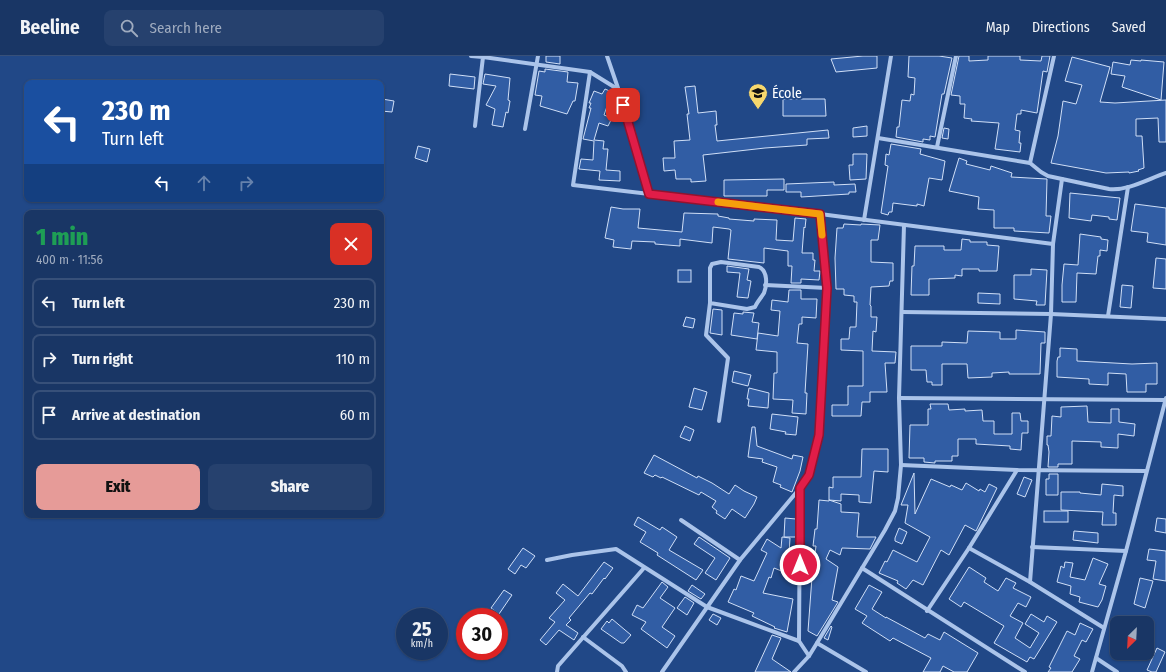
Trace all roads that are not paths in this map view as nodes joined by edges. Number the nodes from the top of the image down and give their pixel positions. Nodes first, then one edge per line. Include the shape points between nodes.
1 (471, 56) edge
2 (538, 56) edge
3 (607, 56) edge
4 (891, 56) edge
5 (956, 56) edge
6 (1054, 56) edge
7 (483, 57) edge
8 (536, 64) junction
9 (590, 72) junction
10 (619, 90) junction
11 (475, 126) dead end
12 (525, 129) dead end
13 (878, 138) junction
14 (938, 147) junction
15 (1030, 163) junction
16 (1166, 173) edge
17 (1062, 179) junction
18 (1128, 187) junction
19 (649, 194) junction
20 (820, 214) junction
21 (864, 220) junction
22 (904, 225) junction
23 (1053, 244) junction
24 (765, 285) junction
25 (827, 288) junction
26 (710, 303) junction
27 (902, 312) junction
28 (1051, 314) junction
29 (1108, 316) junction
30 (1166, 319) edge
31 (900, 398) junction
32 (1044, 399) junction
33 (1166, 399) edge
34 (719, 421) dead end
35 (901, 465) junction
36 (1017, 470) junction
37 (1039, 470) junction
38 (1146, 471) junction
39 (800, 488) junction
40 (681, 520) dead end
41 (970, 548) junction
42 (1032, 548) junction
43 (1126, 551) junction
44 (547, 560) dead end
45 (740, 560) junction
46 (644, 568) junction
47 (862, 568) junction
48 (1030, 582) junction
49 (708, 608) junction
50 (927, 611) junction
51 (1104, 628) junction
52 (583, 637) junction
53 (799, 641) junction
54 (817, 643) junction
55 (808, 656) junction
56 (1096, 658) junction
57 (558, 672) edge
58 (626, 672) edge
59 (662, 672) edge
60 (794, 672) edge
61 (866, 672) edge
62 (1025, 672) edge
63 (1092, 672) edge
64 (1117, 672) edge

1 - 7 street
2 - 8 street
3 - 10 street
4 - 13 street
5 - 14 street
6 - 15 street
7 - 8 street
7 - 11 street
8 - 9 street
8 - 12 street
9 - 10 street
9 - 19 street via 573,185
10 - 19 street
13 - 14 street
13 - 21 street
14 - 15 street
15 - 17 street via 1041,172
16 - 18 street
17 - 18 street via 1115,190
17 - 23 street
18 - 29 street
19 - 20 street
20 - 21 street
20 - 25 street
21 - 22 street
22 - 23 street
22 - 27 street
23 - 28 street
24 - 25 street
24 - 26 street via 764,293 752,308
24 - 26 street via 765,272 760,267 715,263 710,268
25 - 39 street via 819,435 809,475
26 - 34 street via 706,335 728,358
27 - 28 street
27 - 31 street
28 - 29 street
28 - 32 street
29 - 30 street
31 - 32 street
31 - 35 street
32 - 33 street
32 - 37 street
33 - 38 street
35 - 36 street
35 - 47 street via 895,511
36 - 37 street
36 - 41 street
37 - 38 street
37 - 42 street
38 - 43 street
39 - 45 street
39 - 53 street
40 - 45 street
41 - 48 street
41 - 50 street
42 - 43 street
42 - 48 street
43 - 51 street
44 - 46 street via 616,549
45 - 49 street
46 - 49 street
46 - 52 street
47 - 50 street
47 - 54 street
48 - 51 street
49 - 53 street
49 - 59 street
50 - 62 street
51 - 56 street
52 - 57 street via 558,666
52 - 58 street via 622,666
53 - 55 street
54 - 55 street
54 - 61 street
55 - 60 street
56 - 63 street
56 - 64 street

